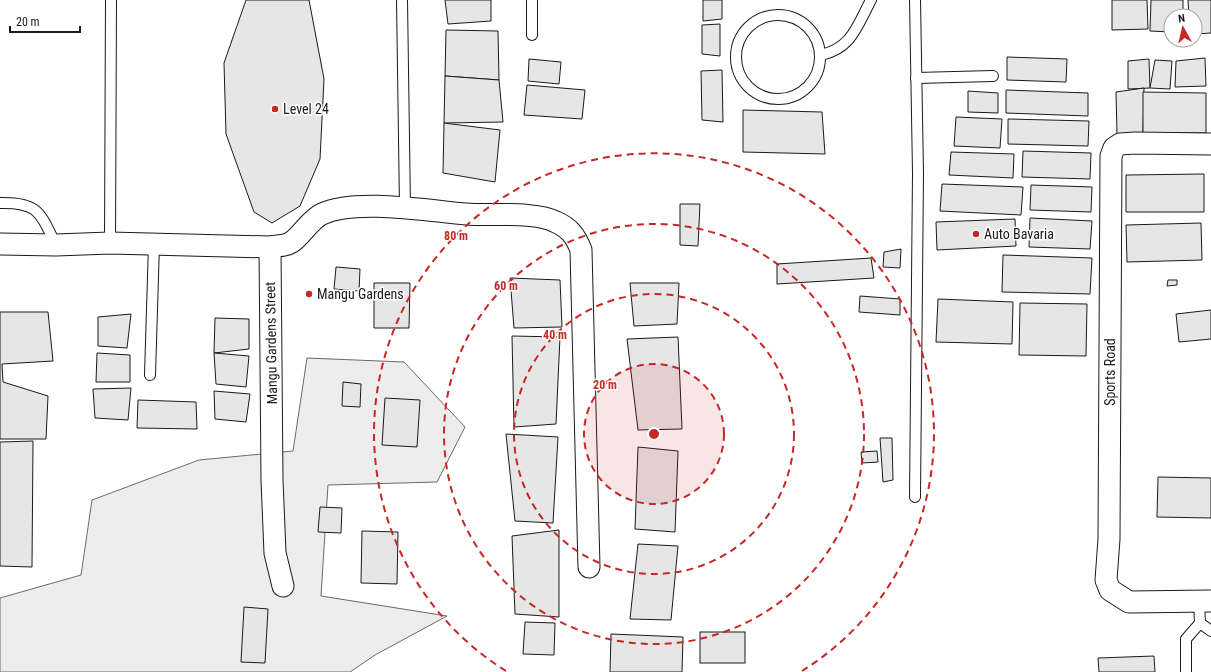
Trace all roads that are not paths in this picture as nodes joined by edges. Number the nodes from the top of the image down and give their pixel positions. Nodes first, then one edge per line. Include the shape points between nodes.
1 (111, 0) edge
2 (402, 0) edge
3 (532, 0) edge
4 (871, 0) edge
5 (915, 0) edge
6 (532, 35) dead end
7 (821, 55) junction
8 (993, 76) dead end
9 (916, 78) junction
10 (1211, 144) edge
11 (0, 203) edge
12 (405, 207) junction
13 (110, 243) junction
14 (0, 244) edge
15 (154, 244) junction
16 (56, 245) junction
17 (270, 247) junction
18 (150, 375) dead end
19 (915, 497) dead end
20 (589, 567) dead end
21 (283, 586) dead end
22 (1205, 601) edge
23 (1200, 623) junction
24 (1211, 631) edge
25 (1186, 672) edge

1 - 13 lane
2 - 12 lane
3 - 6 lane
4 - 7 lane via 848,41 834,52
5 - 9 lane
7 - 7 lane via 813,82 794,97 782,100 770,99 749,88 741,79 735,55 743,33 762,18 774,15 786,15 808,26 815,36
8 - 9 lane
9 - 19 lane via 918,173
10 - 22 street, Sports Road via 1120,144 1114,148 1110,167 1110,539 1106,580 1110,590 1129,602
11 - 16 lane via 21,202 34,208 41,214
12 - 17 street via 347,208 321,214 289,244
12 - 20 street via 466,214 538,217 556,221 576,237 581,250
13 - 15 street
13 - 16 street
14 - 16 street
15 - 17 street
15 - 18 lane
17 - 21 street, Mangu Gardens Street via 274,531 275,553
22 - 23 lane
23 - 24 lane
23 - 25 lane via 1186,639

